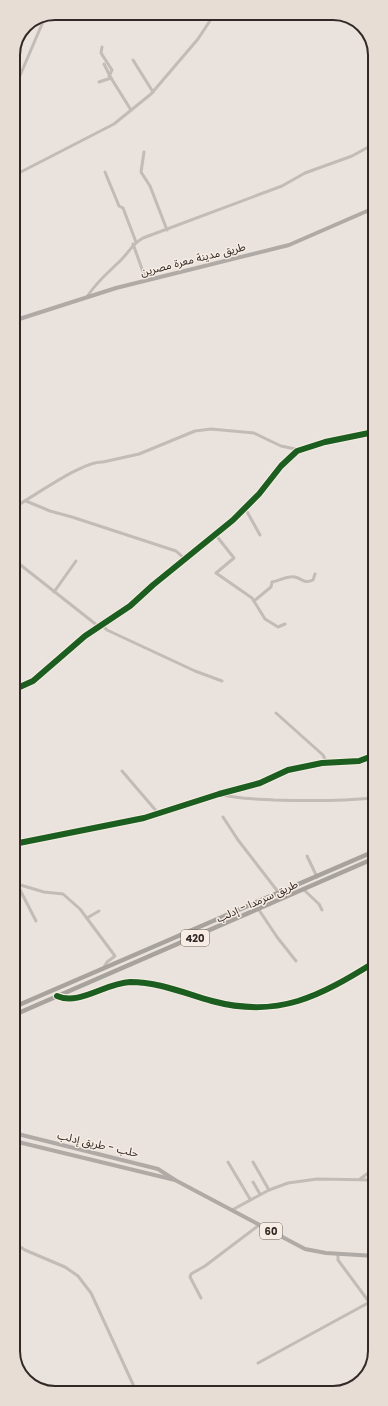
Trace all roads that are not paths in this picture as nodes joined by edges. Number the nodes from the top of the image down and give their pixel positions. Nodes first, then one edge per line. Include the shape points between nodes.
1 (210, 20) edge
2 (43, 23) edge
3 (102, 47) dead end
4 (133, 60) dead end
5 (104, 64) dead end
6 (20, 76) edge
7 (110, 77) junction
8 (99, 82) dead end
9 (153, 92) junction
10 (131, 110) junction
11 (368, 147) edge
12 (144, 152) dead end
13 (20, 172) edge
14 (105, 172) dead end
15 (368, 211) edge
16 (166, 230) junction
17 (134, 243) junction
18 (146, 280) junction
19 (86, 299) junction
20 (20, 319) edge
21 (368, 433) edge
22 (300, 450) junction
23 (26, 501) junction
24 (20, 504) edge
25 (246, 508) junction
26 (215, 534) junction
27 (260, 535) dead end
28 (186, 560) junction
29 (76, 561) dead end
30 (20, 565) edge
31 (315, 574) dead end
32 (54, 592) junction
33 (254, 601) junction
34 (285, 624) dead end
35 (102, 625) junction
36 (98, 626) junction
37 (222, 682) dead end
38 (20, 687) edge
39 (276, 713) dead end
40 (368, 757) edge
41 (328, 763) junction
42 (122, 771) dead end
43 (219, 794) junction
44 (368, 799) edge
45 (158, 813) junction
46 (223, 817) dead end
47 (20, 843) edge
48 (368, 855) edge
49 (307, 856) dead end
50 (368, 861) edge
51 (317, 877) junction
52 (20, 885) edge
53 (304, 890) junction
54 (20, 892) edge
55 (279, 893) junction
56 (259, 910) junction
57 (322, 910) dead end
58 (99, 911) dead end
59 (88, 918) junction
60 (36, 921) dead end
61 (296, 961) dead end
62 (368, 966) edge
63 (103, 969) junction
64 (57, 996) junction
65 (20, 1004) edge
66 (20, 1012) edge
67 (20, 1134) edge
68 (20, 1142) edge
69 (228, 1162) dead end
70 (253, 1162) dead end
71 (368, 1173) edge
72 (360, 1179) junction
73 (175, 1180) junction
74 (368, 1180) edge
75 (253, 1182) dead end
76 (269, 1190) junction
77 (260, 1194) junction
78 (250, 1199) junction
79 (232, 1210) junction
80 (259, 1225) junction
81 (20, 1247) edge
82 (338, 1254) junction
83 (368, 1256) edge
84 (201, 1298) dead end
85 (368, 1300) edge
86 (368, 1304) edge
87 (258, 1363) dead end
88 (134, 1386) edge

1 - 9 street via 198,39
2 - 6 street
3 - 7 street via 101,53 112,70
4 - 9 street
5 - 7 street
7 - 8 street
7 - 10 street
9 - 10 street
10 - 13 street via 114,124
11 - 16 street via 352,156 305,173 282,186
12 - 16 street via 141,172 150,186
14 - 17 street via 119,206 123,208
15 - 18 main road, طريق مدينة معرة مصرين via 289,245
16 - 17 street
17 - 18 street
17 - 19 street via 124,258 93,287
18 - 19 main road, طريق مدينة معرة مصرين
19 - 20 main road, طريق مدينة معرة مصرين
21 - 22 street
22 - 23 street via 281,446 254,433 211,429 196,431 139,454 116,460 97,461 66,475
22 - 25 street via 281,466
23 - 24 street
23 - 28 street via 50,512 72,516 176,551
25 - 26 street
25 - 27 street
26 - 28 street
26 - 33 street via 234,558 216,573
28 - 35 street via 130,606
29 - 32 street
30 - 32 street
31 - 33 street via 313,580 304,583 295,577 280,578 272,582 271,587
32 - 36 street
33 - 34 street via 269,623 278,627
35 - 36 street
35 - 37 street via 107,630
36 - 38 street via 33,681
39 - 41 street via 323,755
40 - 41 street via 358,761
41 - 43 street via 288,770 260,783
42 - 45 street
43 - 44 street via 235,798 287,801
43 - 45 street
45 - 47 street via 119,824
46 - 55 street
48 - 51 highway, طريق سرمدا - إدلب / 420
49 - 51 street
50 - 53 highway, طريق سرمدا - إدلب / 420
51 - 55 highway, طريق سرمدا - إدلب / 420
52 - 59 street via 44,892 63,894
53 - 56 highway, طريق سرمدا - إدلب / 420
53 - 57 street
54 - 60 street
55 - 63 highway, طريق سرمدا - إدلب / 420
56 - 61 street
56 - 64 highway, طريق سرمدا - إدلب / 420
58 - 59 street
59 - 63 street via 115,956
62 - 64 street via 316,995 294,1004 271,1007 242,1008 149,982 112,985 78,998 66,999
63 - 65 highway, طريق سرمدا - إدلب / 420
64 - 66 highway, طريق سرمدا - إدلب / 420
67 - 73 main road, حلب - طريق إدلب / 60 via 140,1163 164,1171
68 - 73 main road, حلب - طريق إدلب / 60
69 - 78 street
70 - 76 street
71 - 72 street
72 - 74 street
72 - 76 street via 317,1179
73 - 79 main road, حلب - طريق إدلب / 60
75 - 77 street
76 - 77 street
77 - 78 street
78 - 79 street
79 - 80 main road, حلب - طريق إدلب / 60
80 - 82 main road, حلب - طريق إدلب / 60 via 305,1249
80 - 84 street via 191,1274 190,1277
81 - 88 street via 65,1267 78,1276 91,1293
82 - 83 main road, حلب - طريق إدلب / 60
82 - 85 street via 338,1260
86 - 87 street

